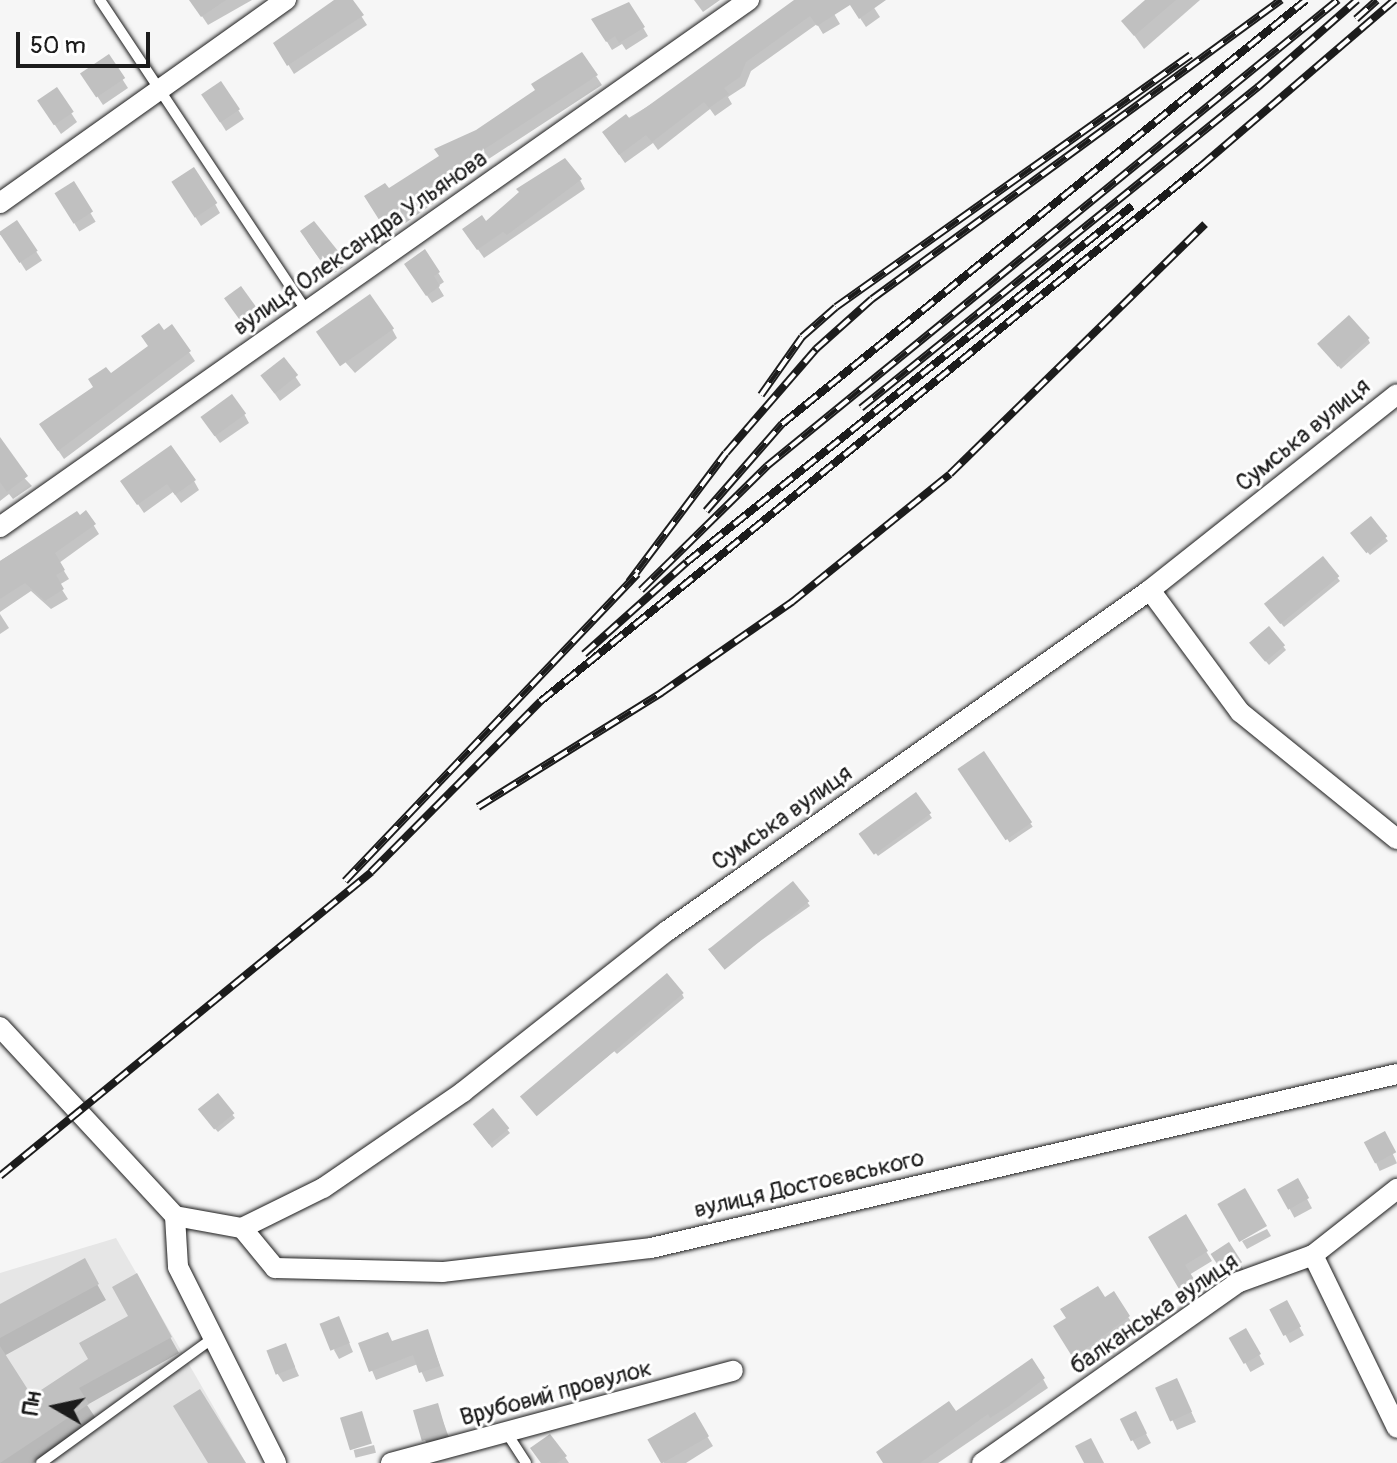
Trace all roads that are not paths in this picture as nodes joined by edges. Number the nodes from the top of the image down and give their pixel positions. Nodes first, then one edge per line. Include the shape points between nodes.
1 (100, 0) edge
2 (286, 0) edge
3 (749, 0) edge
4 (159, 92) junction
5 (0, 203) edge
6 (307, 312) junction
7 (1397, 394) edge
8 (0, 527) edge
9 (1150, 590) junction
10 (1397, 839) edge
11 (0, 1027) edge
12 (1397, 1074) edge
13 (1397, 1189) edge
14 (175, 1216) junction
15 (242, 1228) junction
16 (1313, 1255) junction
17 (210, 1340) junction
18 (733, 1371) dead end
19 (1397, 1428) edge
20 (508, 1435) junction
21 (53, 1460) edge
22 (41, 1463) edge
23 (276, 1463) edge
24 (391, 1463) edge
25 (526, 1463) edge
26 (982, 1463) edge

1 - 4 lane
2 - 4 street
3 - 6 street, вулиця Олександра Ульянова
4 - 5 street
4 - 6 lane
6 - 8 street, вулиця Олександра Ульянова
7 - 9 street, Сумська вулиця
9 - 10 street via 1240,712
9 - 15 street, Сумська вулиця via 667,931 463,1092 323,1188
11 - 14 street
12 - 15 street, вулиця Достоєвського via 651,1248 443,1272 275,1268
13 - 16 street, балканська вулиця
14 - 15 street
14 - 17 street via 178,1267
16 - 19 street
16 - 26 street, балканська вулиця via 1239,1282
17 - 21 lane
17 - 23 street
18 - 20 street, Врубовий провулок
20 - 24 street, Врубовий провулок
20 - 25 lane
21 - 22 lane

